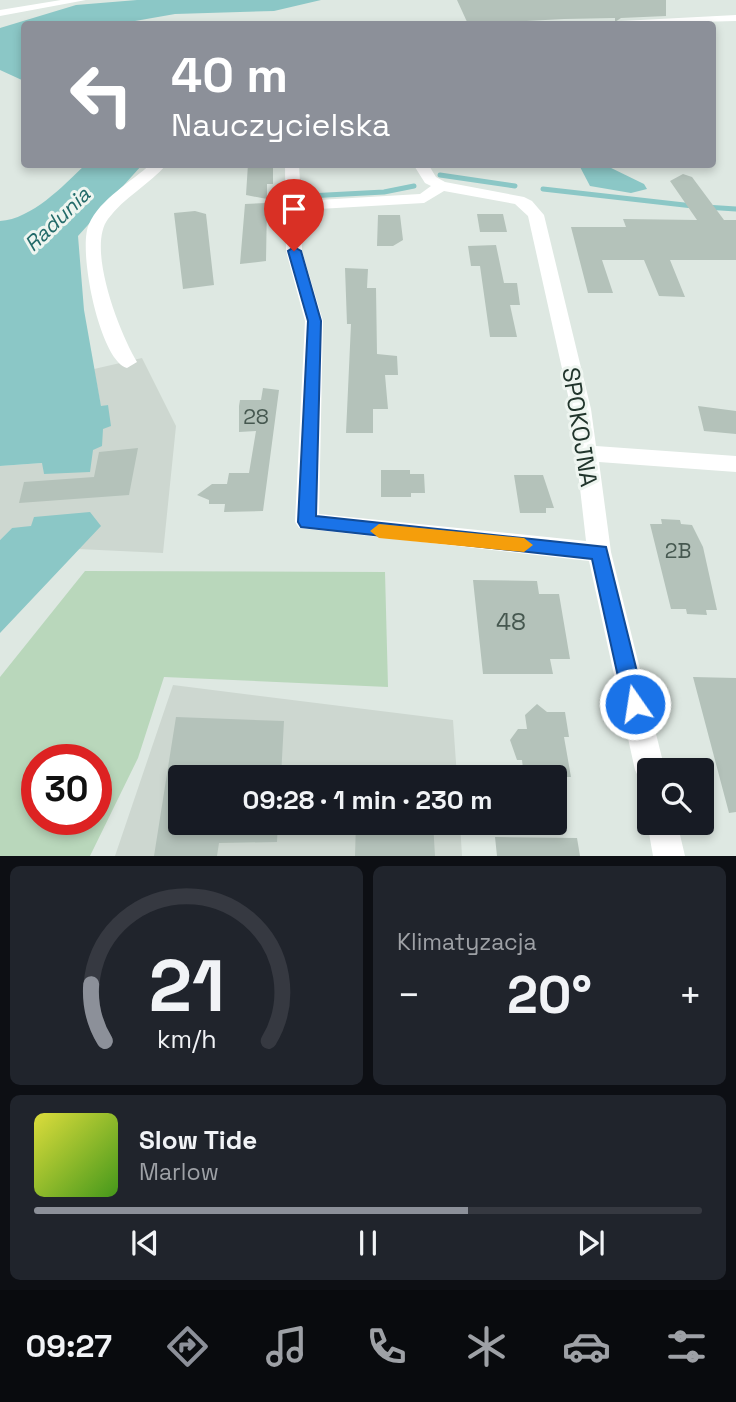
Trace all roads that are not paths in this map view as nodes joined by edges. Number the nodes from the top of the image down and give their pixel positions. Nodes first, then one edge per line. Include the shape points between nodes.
1 (80, 0) edge
2 (0, 13) edge
3 (736, 18) edge
4 (678, 21) edge
5 (156, 168) edge
6 (292, 168) edge
7 (423, 168) edge
8 (441, 186) junction
9 (294, 206) junction
10 (123, 355) dead end
11 (588, 453) junction
12 (736, 464) edge
13 (600, 552) junction
14 (647, 758) edge
15 (665, 835) edge
16 (670, 856) edge

1 - 2 street
3 - 4 street
5 - 10 street via 103,215 92,234 91,251
6 - 9 street
7 - 8 street via 430,180
8 - 9 street via 424,198
8 - 11 street, SPOKOJNA via 519,200 533,209
9 - 13 street via 294,251 314,321 307,522
11 - 12 street
11 - 13 street, SPOKOJNA via 590,499
13 - 14 street, SPOKOJNA
15 - 16 street

